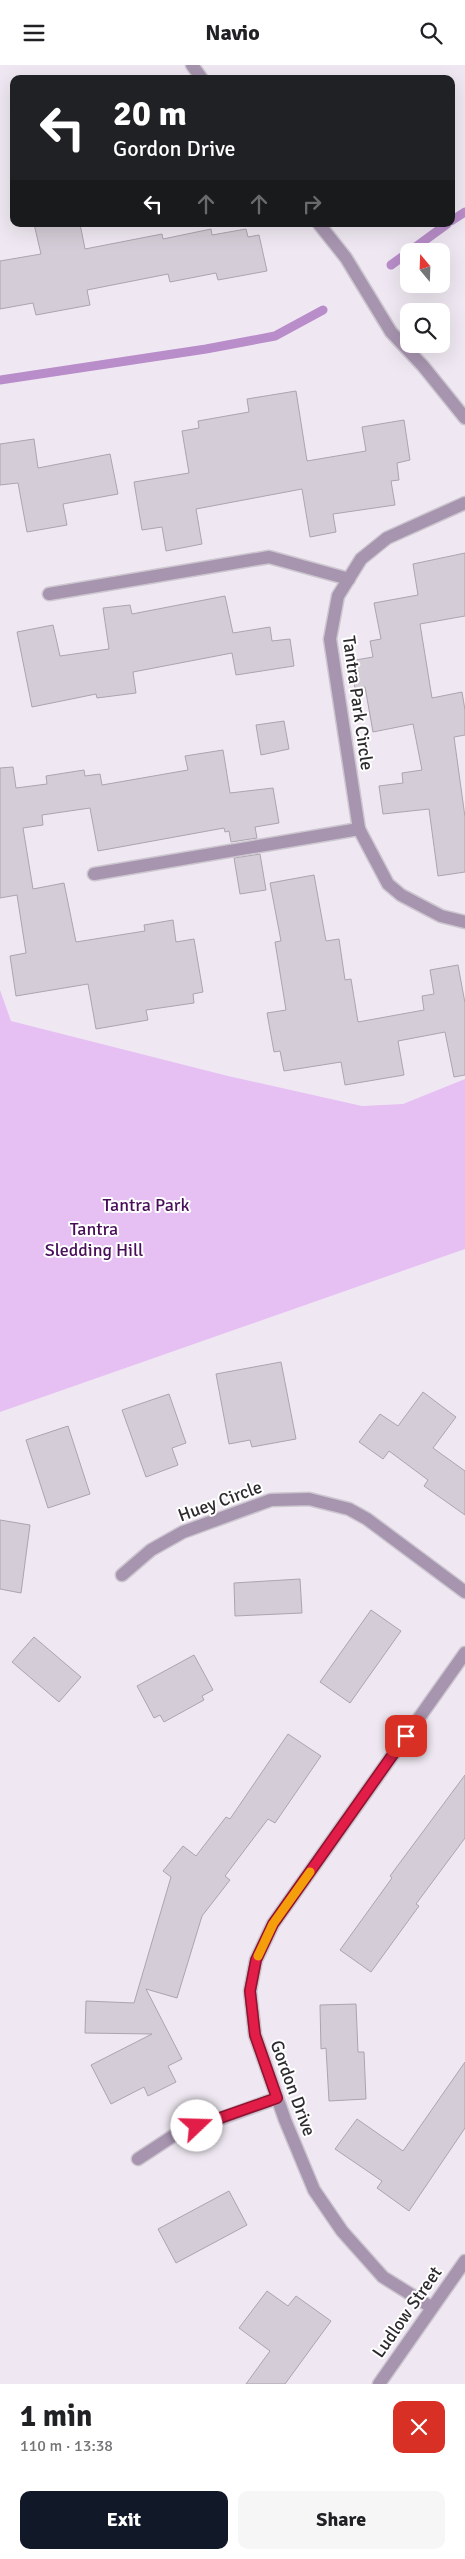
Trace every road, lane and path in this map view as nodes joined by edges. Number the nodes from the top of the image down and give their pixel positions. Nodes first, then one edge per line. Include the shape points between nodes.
1 (321, 227) edge
2 (465, 419) edge
3 (465, 503) edge
4 (349, 579) junction
5 (49, 594) dead end
6 (359, 829) junction
7 (94, 874) dead end
8 (465, 922) edge
9 (122, 1575) dead end
10 (465, 1592) edge
11 (465, 1653) edge
12 (277, 2098) junction
13 (138, 2159) dead end
14 (465, 2261) edge
15 (431, 2307) junction
16 (379, 2384) edge

1 - 2 street via 346,258 390,332 423,366
3 - 4 street, Tantra Park Circle via 387,538 362,559
4 - 5 street via 269,557
4 - 6 street, Tantra Park Circle via 338,596 330,639
6 - 7 street
6 - 8 street, Tantra Park Circle via 388,884 401,895 440,916
9 - 10 street, Huey Circle via 182,1531 271,1500 309,1499 349,1509 367,1519
11 - 12 street, Gordon Drive via 273,1924 256,1960 250,1991 255,2035
12 - 13 street via 173,2136
12 - 15 street, Gordon Drive via 314,2190 342,2231 383,2277
14 - 15 street, Ludlow Street
15 - 16 street, Ludlow Street

